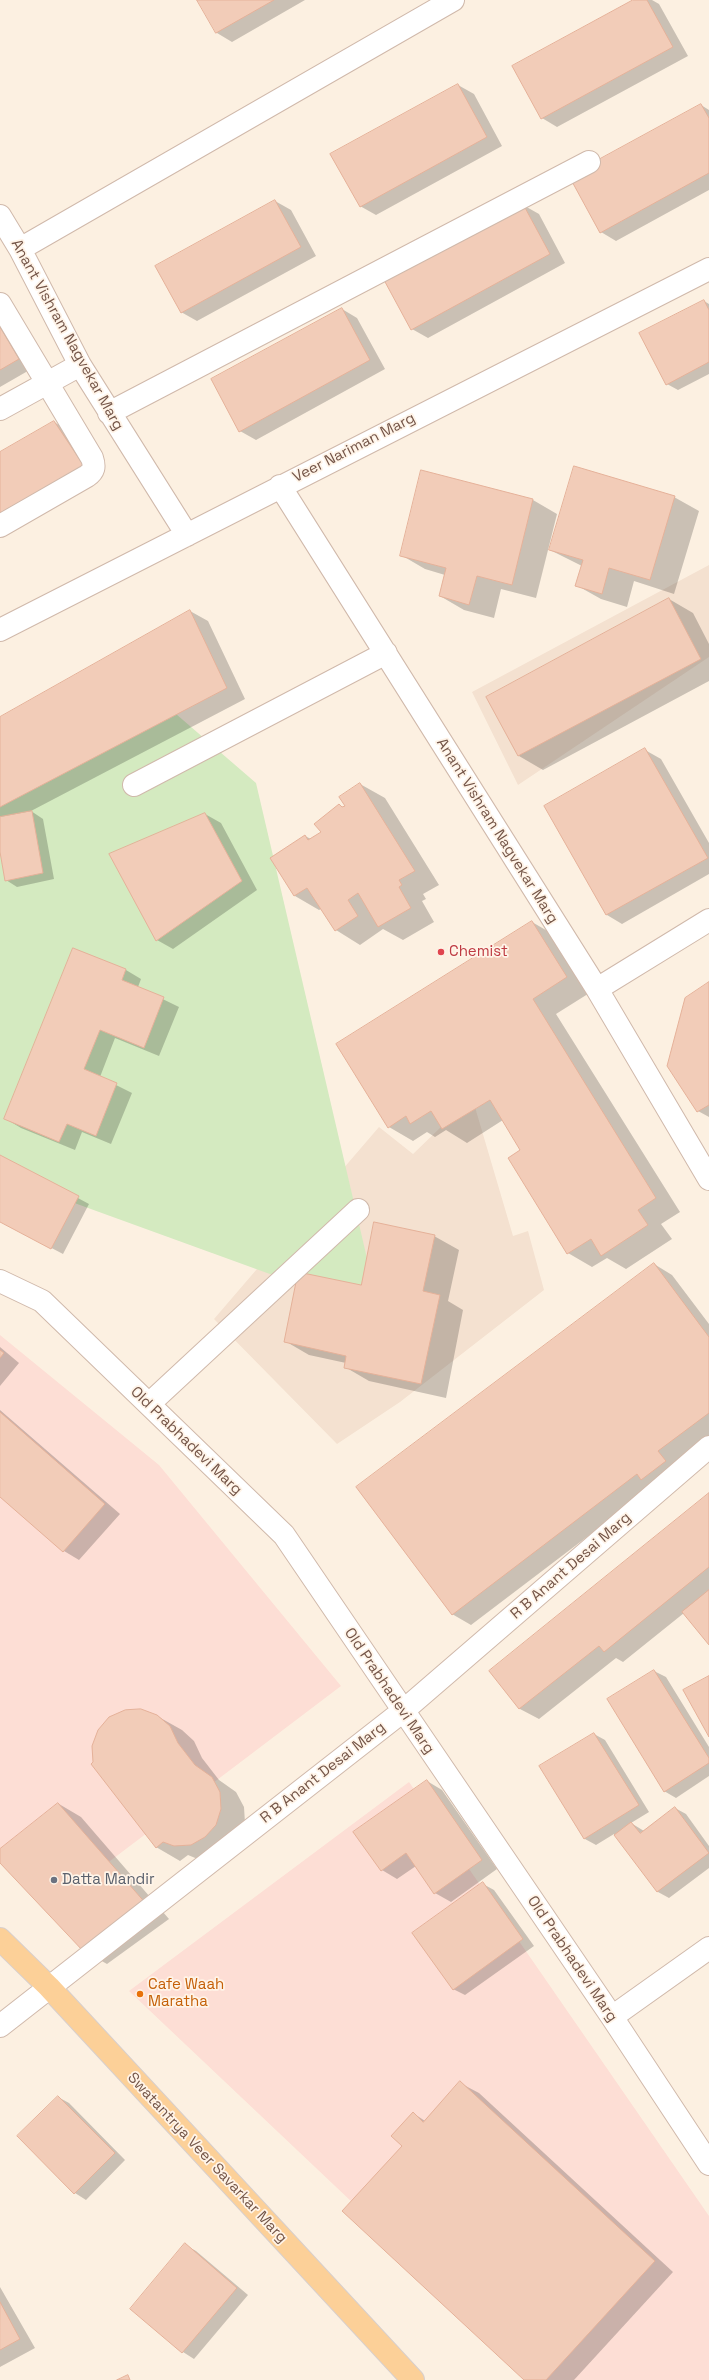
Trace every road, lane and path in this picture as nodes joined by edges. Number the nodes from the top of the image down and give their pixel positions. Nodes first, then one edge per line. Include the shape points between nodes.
1 (453, 0) edge
2 (589, 162) dead end
3 (0, 216) edge
4 (20, 249) junction
5 (709, 269) edge
6 (0, 304) edge
7 (80, 365) junction
8 (48, 383) junction
9 (0, 409) edge
10 (108, 413) junction
11 (280, 486) junction
12 (0, 526) edge
13 (187, 535) junction
14 (0, 630) edge
15 (386, 653) junction
16 (134, 785) dead end
17 (709, 920) edge
18 (597, 989) junction
19 (709, 1179) edge
20 (358, 1210) dead end
21 (0, 1281) edge
22 (149, 1404) junction
23 (709, 1447) edge
24 (402, 1711) junction
25 (0, 1939) edge
26 (709, 1948) edge
27 (49, 1987) junction
28 (612, 2017) junction
29 (0, 2026) edge
30 (709, 2164) edge
31 (413, 2380) edge

1 - 4 street
2 - 10 street
3 - 4 street, Anant Vishram Nagvekar Marg
4 - 7 street, Anant Vishram Nagvekar Marg
5 - 11 street, Veer Nariman Marg
6 - 8 street
7 - 8 street
7 - 10 street, Anant Vishram Nagvekar Marg
8 - 9 street
8 - 12 street via 92,458 95,465 93,472
10 - 13 street, Anant Vishram Nagvekar Marg
11 - 13 street, Veer Nariman Marg
11 - 15 street, Anant Vishram Nagvekar Marg
13 - 14 street, Veer Nariman Marg
15 - 16 street
15 - 18 street, Anant Vishram Nagvekar Marg
17 - 18 street
18 - 19 street, Anant Vishram Nagvekar Marg
20 - 22 street
21 - 22 street, Old Prabhadevi Marg via 42,1301
22 - 24 street, Old Prabhadevi Marg via 284,1535
23 - 24 street, R B Anant Desai Marg
24 - 27 street, R B Anant Desai Marg
24 - 28 street, Old Prabhadevi Marg
25 - 27 main road, Swatantrya Veer Savarkar Marg
26 - 28 street
27 - 29 street, R B Anant Desai Marg
27 - 31 main road, Swatantrya Veer Savarkar Marg
28 - 30 street, Old Prabhadevi Marg

